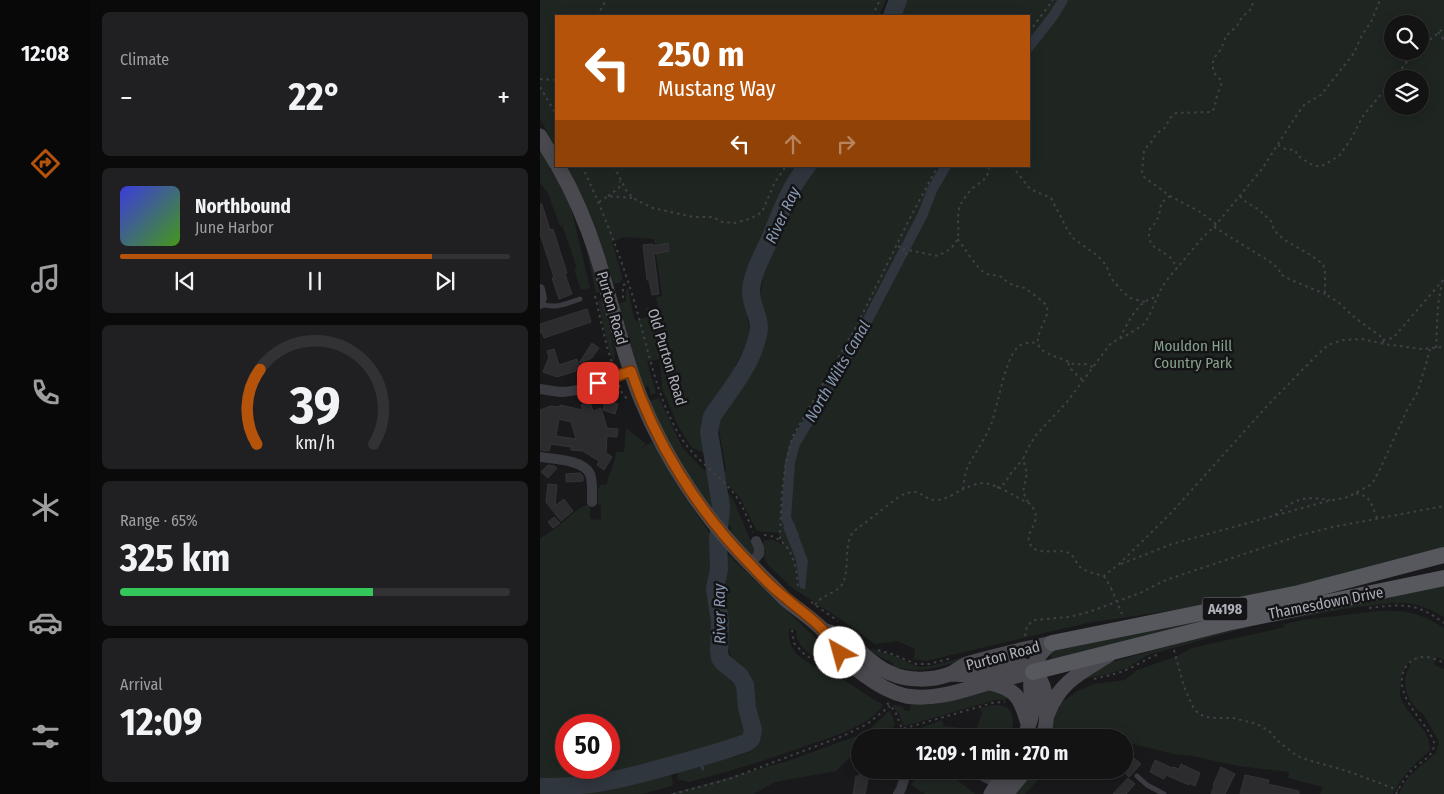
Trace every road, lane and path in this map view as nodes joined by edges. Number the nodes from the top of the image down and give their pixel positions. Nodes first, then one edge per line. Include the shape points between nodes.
1 (606, 0) edge
2 (880, 0) edge
3 (1053, 0) edge
4 (1253, 0) edge
5 (1380, 0) edge
6 (598, 15) edge
7 (872, 15) edge
8 (1444, 28) edge
9 (1030, 31) edge
10 (1438, 32) junction
11 (1429, 40) edge
12 (1444, 40) edge
13 (540, 79) edge
14 (555, 80) edge
15 (540, 87) edge
16 (1384, 91) edge
17 (555, 112) edge
18 (540, 136) edge
19 (1278, 145) junction
20 (555, 162) edge
21 (558, 167) edge
22 (582, 167) edge
23 (614, 167) edge
24 (785, 167) edge
25 (937, 167) edge
26 (988, 167) edge
27 (1013, 167) edge
28 (620, 180) junction
29 (608, 196) junction
30 (1170, 196) junction
31 (1240, 196) junction
32 (633, 198) junction
33 (599, 202) junction
34 (1216, 224) junction
35 (1214, 227) junction
36 (958, 239) junction
37 (896, 245) junction
38 (1177, 268) junction
39 (1443, 280) edge
40 (629, 283) junction
41 (540, 289) edge
42 (1325, 294) junction
43 (1158, 297) junction
44 (595, 298) dead end
45 (580, 299) dead end
46 (619, 301) dead end
47 (1145, 302) junction
48 (540, 304) edge
49 (1120, 338) junction
50 (1383, 340) junction
51 (1038, 343) junction
52 (1384, 344) junction
53 (1436, 348) junction
54 (1444, 348) edge
55 (1430, 349) junction
56 (1066, 361) junction
57 (1093, 367) junction
58 (631, 371) junction
59 (616, 377) junction
60 (1083, 381) junction
61 (540, 389) edge
62 (540, 458) edge
63 (1023, 459) junction
64 (997, 488) junction
65 (963, 489) junction
66 (1356, 493) junction
67 (1333, 501) junction
68 (592, 502) dead end
69 (1030, 504) junction
70 (1444, 506) edge
71 (1273, 516) junction
72 (1377, 518) junction
73 (756, 539) junction
74 (780, 539) junction
75 (1444, 555) edge
76 (750, 564) junction
77 (1119, 564) junction
78 (1444, 567) edge
79 (1397, 568) junction
80 (1104, 576) junction
81 (1444, 578) edge
82 (798, 588) dead end
83 (808, 601) dead end
84 (815, 605) junction
85 (1369, 608) dead end
86 (1122, 614) dead end
87 (1444, 623) edge
88 (843, 625) dead end
89 (792, 630) dead end
90 (823, 630) junction
91 (1025, 639) dead end
92 (1052, 643) junction
93 (874, 649) dead end
94 (1119, 650) junction
95 (1166, 652) dead end
96 (1158, 654) dead end
97 (957, 656) dead end
98 (1444, 663) edge
99 (1033, 672) junction
100 (950, 674) junction
101 (845, 676) dead end
102 (1089, 680) dead end
103 (990, 683) junction
104 (1016, 696) junction
105 (1046, 717) junction
106 (857, 729) edge
107 (902, 729) joint
108 (1026, 729) edge
109 (1027, 729) edge
110 (1044, 729) edge
111 (851, 732) edge
112 (1136, 776) dead end
113 (903, 779) edge
114 (988, 779) edge
115 (1012, 779) edge
116 (1002, 786) edge
117 (1398, 790) junction
118 (673, 794) edge
119 (898, 794) edge
120 (1164, 794) edge
121 (1396, 794) edge

1 - 6 path
2 - 7 path
3 - 9 path
4 - 30 path via 1252,8 1226,36 1213,62 1213,72 1222,85 1216,107 1212,112 1176,113 1144,150 1144,177
5 - 19 path via 1354,53 1321,95 1305,104
8 - 10 path
10 - 11 path
10 - 12 path
13 - 14 path
15 - 17 path
16 - 19 path via 1363,116 1339,156 1322,166 1314,166 1298,156 1295,150
18 - 20 main road, Purton Road
19 - 31 path
21 - 58 main road, Purton Road via 592,242
22 - 33 path, Old Purton Road
23 - 28 path
24 - 32 path via 762,212 735,223 653,208
25 - 37 path
26 - 36 path via 986,178 973,188 960,208
27 - 47 path via 1030,189 1050,198 1074,239 1098,256 1122,291 1130,298
28 - 29 path via 619,188
28 - 32 path
29 - 32 path
29 - 33 path
30 - 34 path
30 - 38 path via 1161,203 1160,214 1149,230 1149,239
31 - 34 path
31 - 42 path via 1271,221 1283,239 1323,264
33 - 40 path, Old Purton Road
34 - 35 path
35 - 38 path
35 - 42 path via 1269,261 1280,274
36 - 37 path via 938,256 908,250 904,253 904,249
36 - 51 path via 987,274 1023,287 1046,306 1048,310
37 - 74 path via 856,327 793,436 785,472
38 - 43 path
39 - 50 path via 1393,338
39 - 53 path
40 - 46 path via 623,285 623,300
40 - 73 path, Old Purton Road via 668,414 688,447 740,503
41 - 48 street
42 - 50 path
43 - 47 path
43 - 49 path via 1144,324
44 - 59 path
45 - 48 lane via 556,307
47 - 49 path
49 - 57 path via 1111,343
50 - 52 path
51 - 56 path via 1047,353
51 - 65 path via 1024,343 1016,349 993,420 967,467
52 - 55 path
52 - 77 path via 1362,338 1344,340 1328,346 1317,355
53 - 54 path
53 - 55 path
55 - 66 path via 1417,393 1381,467 1372,484
56 - 57 path
56 - 60 path
57 - 60 path
58 - 59 street
58 - 76 main road, Purton Road via 646,411 689,488
59 - 61 street via 565,392
60 - 63 path via 1036,436
62 - 68 street via 581,465 586,469 596,478
63 - 64 path via 1008,481
63 - 69 path via 1027,473 1023,492
64 - 65 path via 984,483
64 - 69 path
65 - 84 path via 935,500 908,492 860,526 849,540 842,583
66 - 67 path
66 - 72 path via 1367,497
67 - 71 path
67 - 71 path via 1301,498
69 - 80 path via 1036,515 1029,535 1033,547 1066,552 1080,567
70 - 72 path
71 - 77 path via 1172,544
72 - 91 path via 1301,535 1166,580 1089,612 1034,620 1027,626
73 - 74 path via 766,535
73 - 76 street via 759,554
74 - 82 path via 794,563
75 - 79 main road, Thamesdown Drive / A4198
76 - 90 main road, Purton Road
77 - 80 path
78 - 79 main road via 1423,570
79 - 92 main road, Thamesdown Drive / A4198 via 1299,593
80 - 86 path, bridge
81 - 94 main road, Thamesdown Drive / A4198 via 1227,623
83 - 84 path
84 - 88 path
85 - 87 path via 1408,605
89 - 101 path via 794,643 805,655
90 - 100 main road, Purton Road via 844,638 891,674 916,679
90 - 103 main road, Purton Road via 830,642 858,669 892,692 926,697
92 - 99 main road, Purton Road via 1041,651
92 - 100 main road, Purton Road via 966,664
93 - 97 path via 916,664
94 - 99 main road, Thamesdown Drive / A4198
94 - 105 main road, Purton Road via 1062,687
95 - 117 path via 1174,650 1184,687 1198,713 1257,724 1297,756
96 - 102 path via 1129,669
98 - 117 path via 1421,657 1406,667 1402,682 1405,696 1432,737 1434,746 1406,776
99 - 100 main road, Purton Road via 1012,664 970,674
99 - 103 main road, Purton Road
99 - 105 main road, Purton Road via 1041,680 1044,690
99 - 109 main road, Purton Road via 1033,705
103 - 104 main road, Purton Road via 1009,689
104 - 107 path via 1007,702 992,703
104 - 108 main road, Purton Road via 1021,703
105 - 110 main road, Purton Road
106 - 107 path via 890,706
111 - 118 path via 729,778
112 - 120 lane
113 - 119 street
114 - 116 street
115 - 116 main road
117 - 121 path

